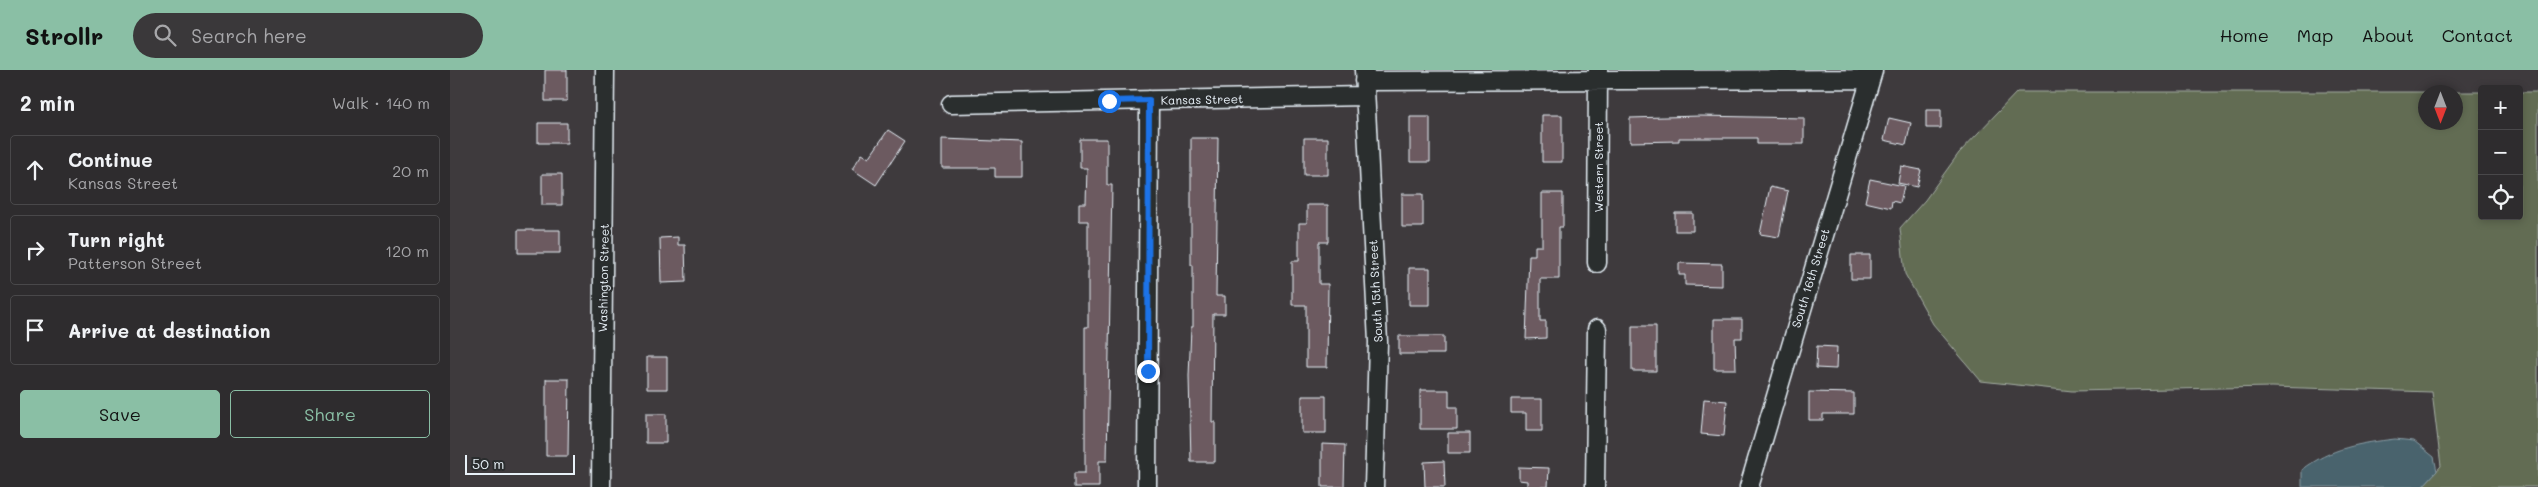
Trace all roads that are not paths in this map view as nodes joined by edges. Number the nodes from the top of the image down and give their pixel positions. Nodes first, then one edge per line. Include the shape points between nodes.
1 (605, 70) edge
2 (1598, 75) edge
3 (1793, 75) edge
4 (1872, 75) edge
5 (1364, 82) edge
6 (1149, 100) junction
7 (951, 104) dead end
8 (1597, 263) dead end
9 (1596, 329) dead end
10 (601, 487) edge
11 (1147, 487) edge
12 (1374, 487) edge
13 (1595, 487) edge
14 (1749, 487) edge

1 - 10 street, Washington Street
2 - 3 street, Kansas Street
2 - 5 street, Kansas Street
2 - 8 street, Western Street
3 - 4 street, Kansas Street
4 - 14 street, South 16th Street
5 - 6 street, Kansas Street
5 - 12 street, South 15th Street via 1378,342
6 - 7 street, Kansas Street
6 - 11 street
9 - 13 street

